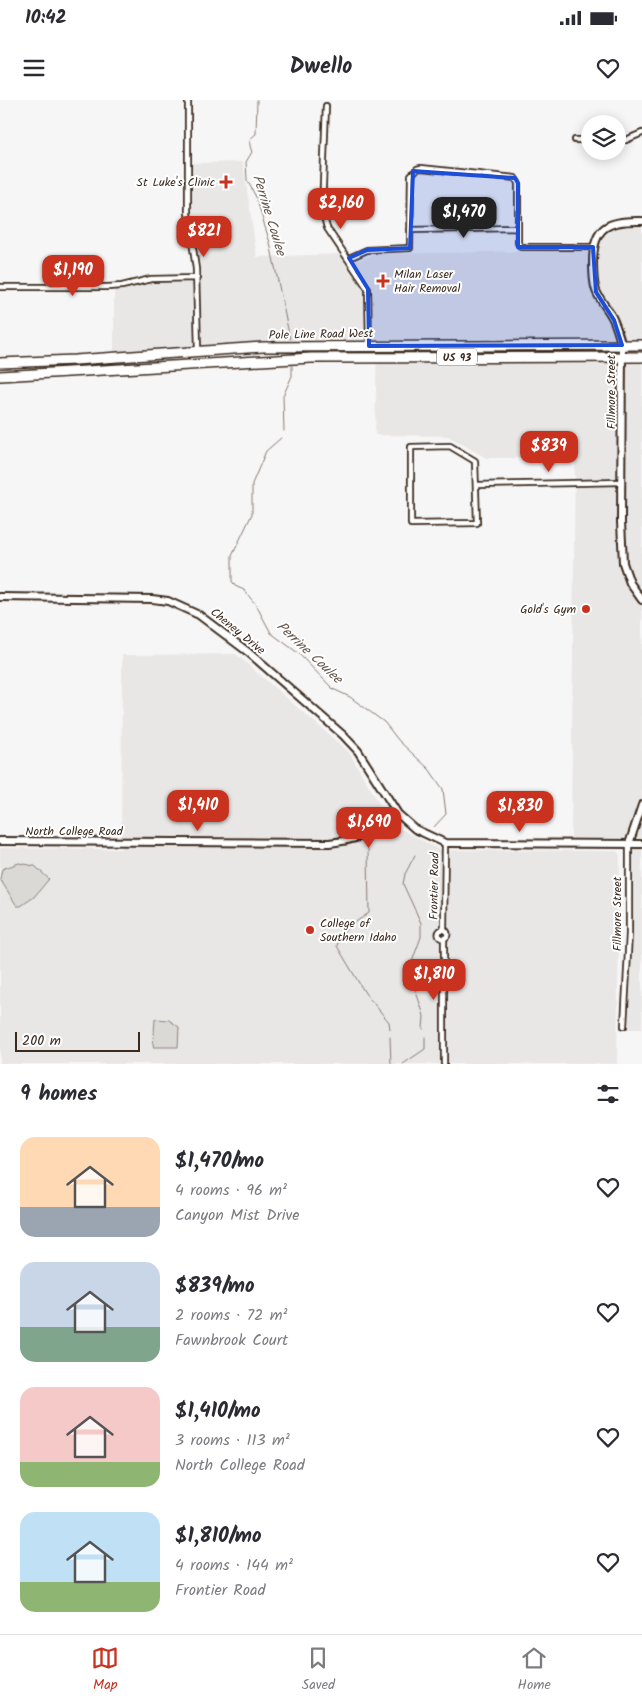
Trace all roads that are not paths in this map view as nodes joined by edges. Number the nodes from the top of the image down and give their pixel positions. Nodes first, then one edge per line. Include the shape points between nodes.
1 (188, 100) edge
2 (326, 106) dead end
3 (642, 133) edge
4 (575, 140) dead end
5 (581, 140) edge
6 (626, 140) edge
7 (642, 221) edge
8 (518, 228) junction
9 (410, 230) junction
10 (593, 246) junction
11 (349, 258) junction
12 (197, 278) junction
13 (0, 287) edge
14 (622, 345) junction
15 (642, 345) edge
16 (369, 346) junction
17 (198, 350) junction
18 (623, 356) junction
19 (642, 357) edge
20 (0, 363) edge
21 (0, 376) edge
22 (622, 482) junction
23 (476, 485) junction
24 (0, 596) edge
25 (642, 600) edge
26 (642, 805) edge
27 (398, 814) junction
28 (406, 824) junction
29 (0, 841) edge
30 (329, 843) junction
31 (445, 843) junction
32 (630, 844) junction
33 (642, 844) edge
34 (624, 1026) dead end
35 (444, 1064) edge

1 - 12 street via 188,213
2 - 11 street via 322,210 327,228
3 - 6 street
4 - 5 street
7 - 10 street via 610,224 597,234
8 - 9 street
8 - 9 street via 518,183 515,178 421,168 411,175
8 - 10 street via 518,244 522,247
9 - 11 street via 410,248 367,250
10 - 14 street, Fillmore Street via 596,292 614,320
11 - 16 street via 368,289
12 - 13 street via 152,279 108,287
12 - 17 street
14 - 15 highway, Pole Line Road West / US 93
14 - 16 highway, Pole Line Road West / US 93
14 - 18 street, Fillmore Street
16 - 17 highway, Pole Line Road West / US 93
17 - 20 highway, Pole Line Road West / US 93 via 84,360
18 - 19 highway, Pole Line Road West / US 93
18 - 21 highway, Pole Line Road West / US 93 via 311,358
18 - 22 street, Fillmore Street
22 - 23 street
22 - 25 street, Fillmore Street via 624,563 630,583
23 - 23 street via 477,523 411,524 411,446 450,446 475,461
24 - 27 street, Cheney Drive via 152,599 168,601 192,611 248,652 343,735 358,750
26 - 32 street, Fillmore Street
27 - 28 street
27 - 30 street, North College Road via 373,832
28 - 30 street via 392,824 359,841
28 - 31 street
29 - 30 street, North College Road
31 - 32 street
31 - 35 street, Frontier Road via 444,930 439,934 444,938
32 - 33 street
32 - 34 street, Fillmore Street

